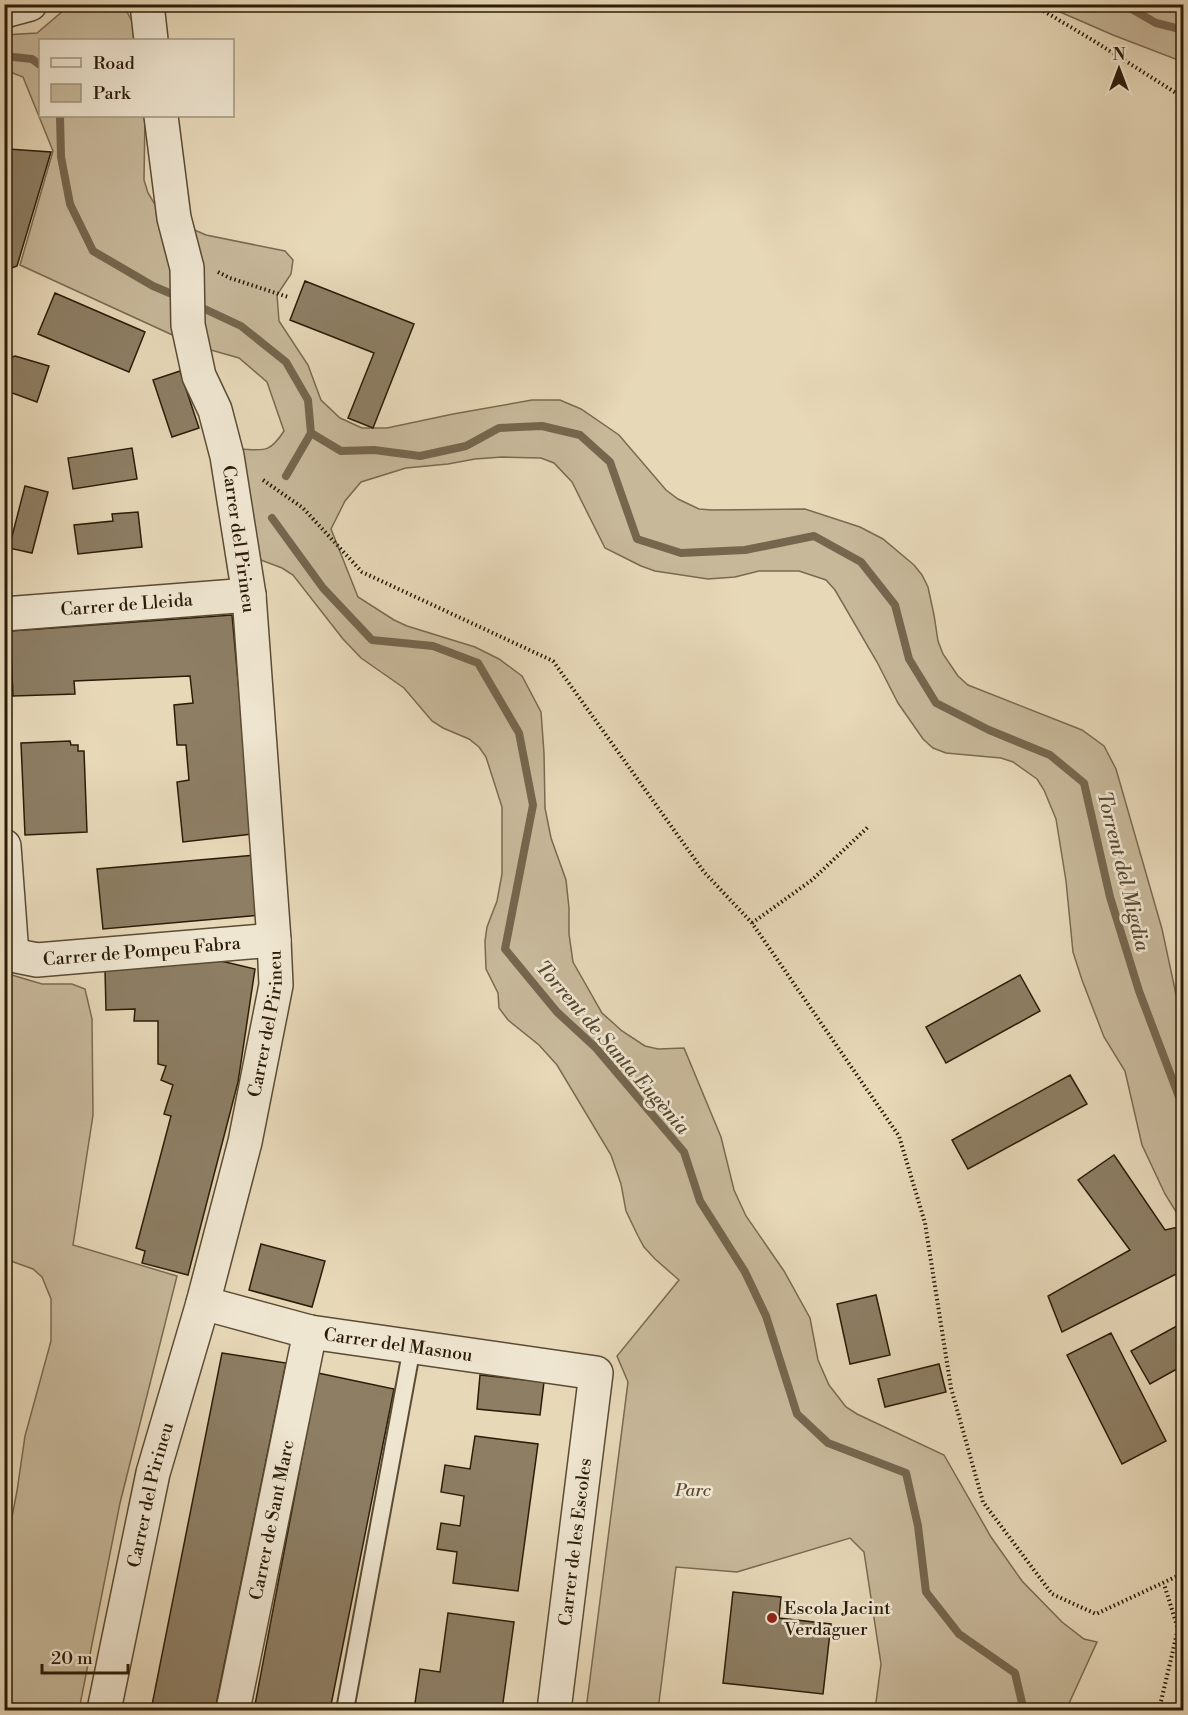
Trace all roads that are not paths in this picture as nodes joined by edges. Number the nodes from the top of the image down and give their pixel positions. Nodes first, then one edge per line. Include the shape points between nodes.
1 (30, 4) edge
2 (147, 4) edge
3 (4, 11) edge
4 (151, 39) edge
5 (161, 117) edge
6 (249, 595) junction
7 (4, 614) edge
8 (4, 846) edge
9 (274, 940) junction
10 (203, 1303) junction
11 (310, 1332) junction
12 (412, 1347) junction
13 (596, 1373) joint
14 (105, 1710) edge
15 (233, 1710) edge
16 (345, 1710) edge
17 (554, 1710) edge

1 - 3 street
2 - 4 street
5 - 6 street, Carrer del Pirineu via 174,218 185,261 188,325 199,376 215,410 227,456
6 - 7 street, Carrer de Lleida
6 - 9 street, Carrer del Pirineu
8 - 9 street, Carrer de Pompeu Fabra via 12,955 37,960
9 - 10 street, Carrer del Pirineu via 276,985 245,1142
10 - 11 street, Carrer del Masnou
10 - 14 street, Carrer del Pirineu via 153,1473
11 - 12 street, Carrer del Masnou
11 - 15 street, Carrer de Sant Marc
12 - 13 street, Carrer del Masnou
12 - 16 lane
13 - 17 street, Carrer de les Escoles

